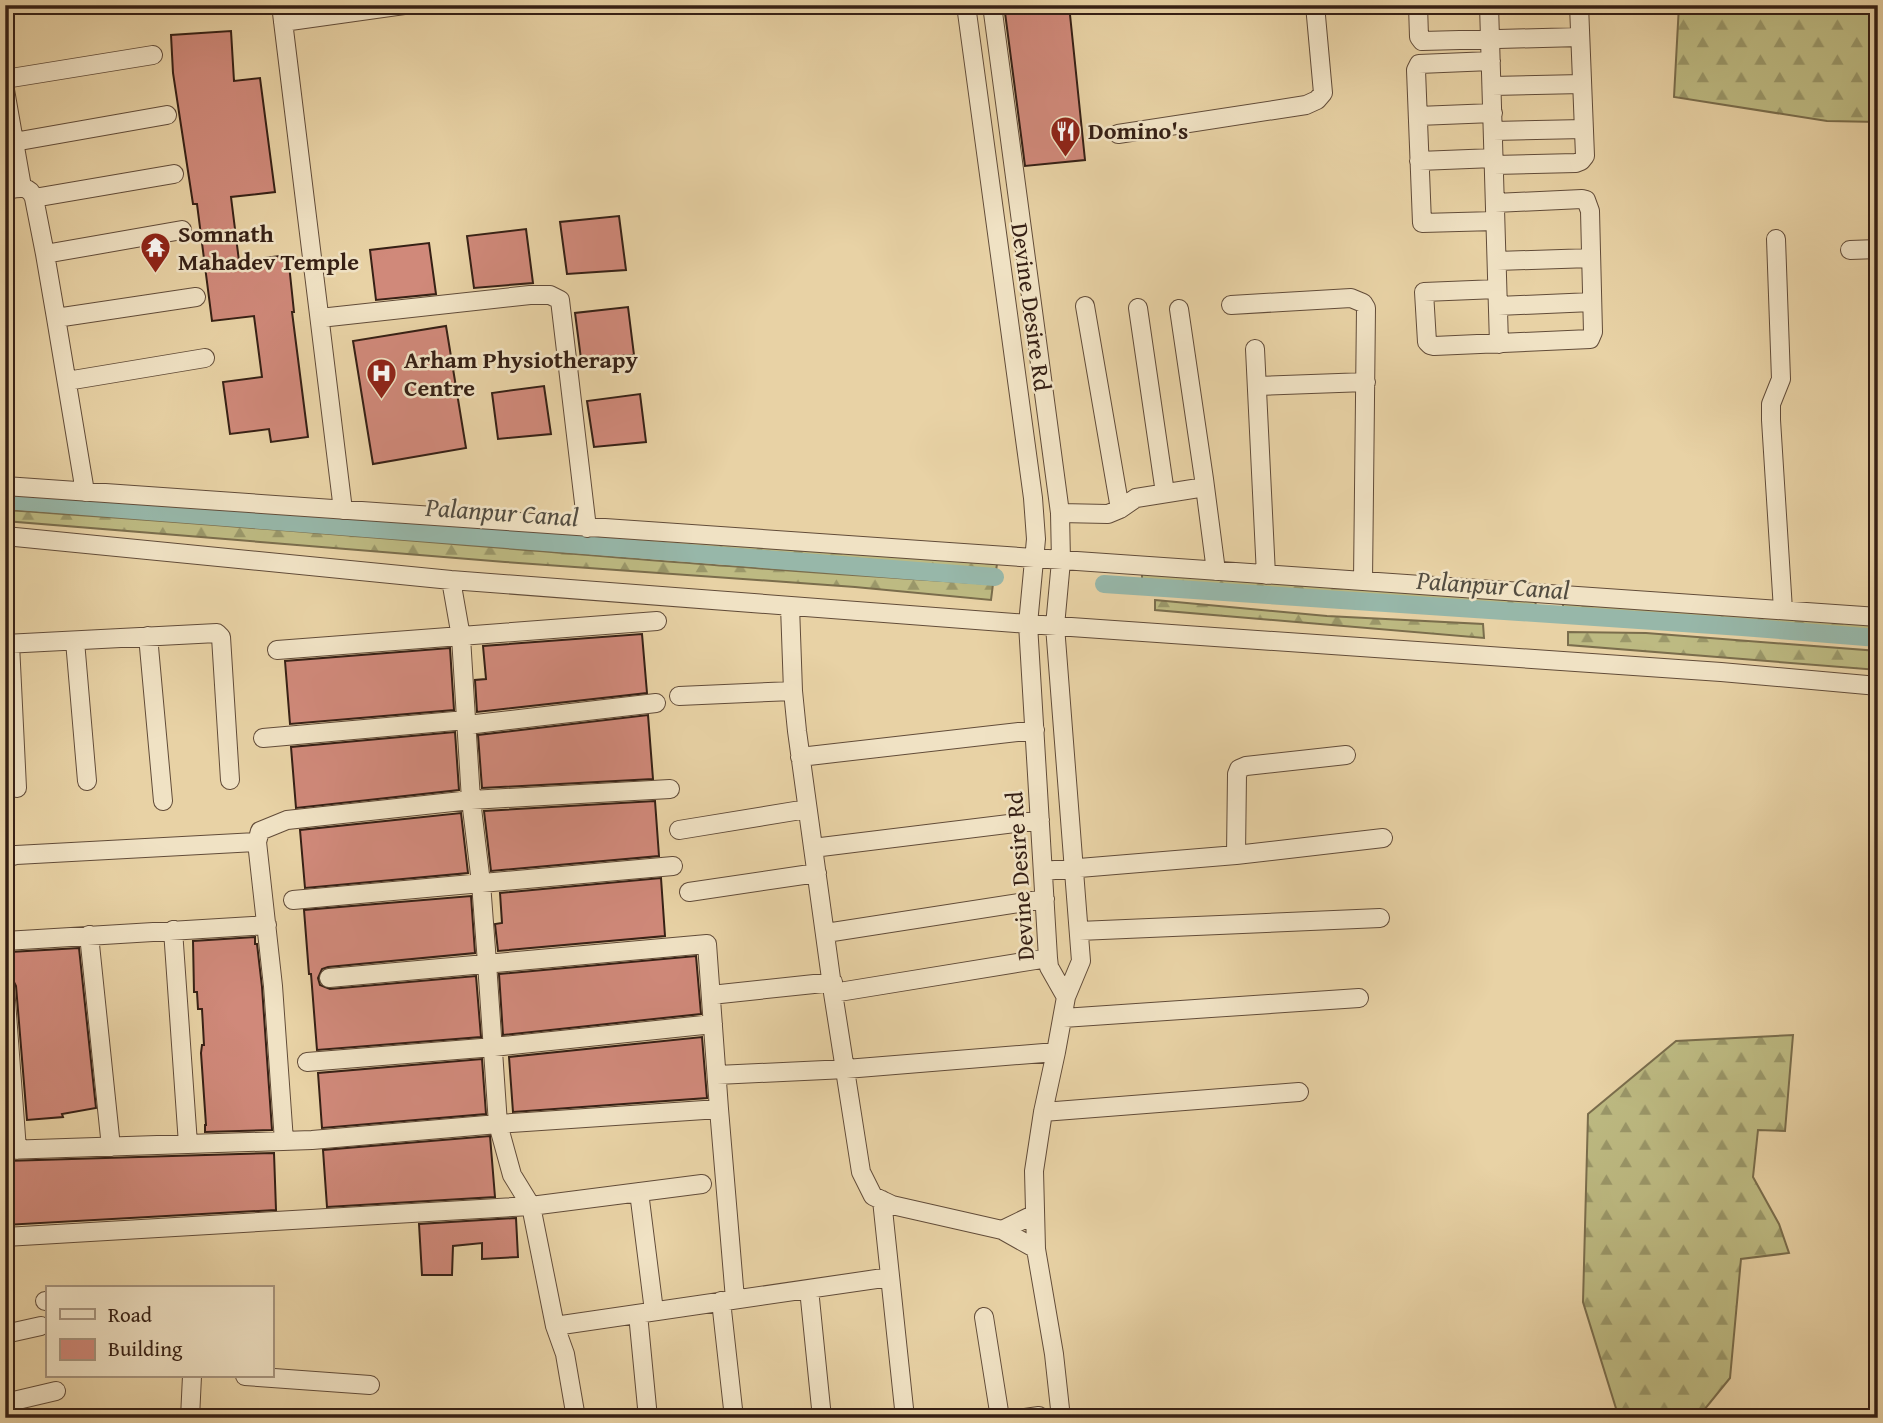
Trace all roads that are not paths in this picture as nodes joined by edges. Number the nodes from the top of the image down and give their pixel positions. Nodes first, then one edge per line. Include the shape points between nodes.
1 (404, 5) edge
2 (966, 5) edge
3 (992, 5) edge
4 (1315, 5) edge
5 (1418, 5) edge
6 (1489, 5) edge
7 (1579, 5) edge
8 (282, 13) edge
9 (1580, 37) junction
10 (1490, 40) junction
11 (153, 55) dead end
12 (1491, 61) junction
13 (5, 79) edge
14 (1582, 83) junction
15 (1492, 86) junction
16 (5, 90) edge
17 (167, 115) dead end
18 (1418, 116) junction
19 (1493, 122) junction
20 (1584, 129) junction
21 (1118, 134) dead end
22 (14, 142) junction
23 (1419, 161) junction
24 (1494, 162) junction
25 (174, 174) dead end
26 (21, 192) edge
27 (1495, 212) junction
28 (182, 230) dead end
29 (1776, 239) dead end
30 (1878, 249) edge
31 (1850, 250) dead end
32 (45, 254) junction
33 (1591, 258) junction
34 (1497, 261) junction
35 (196, 297) dead end
36 (1498, 298) junction
37 (1592, 302) junction
38 (1231, 305) dead end
39 (1085, 306) dead end
40 (1138, 308) dead end
41 (1179, 309) dead end
42 (55, 318) junction
43 (320, 318) junction
44 (1499, 344) junction
45 (1255, 349) dead end
46 (205, 358) dead end
47 (67, 381) junction
48 (1366, 382) junction
49 (1257, 386) junction
50 (5, 486) edge
51 (1205, 487) junction
52 (85, 492) junction
53 (1165, 493) junction
54 (1120, 509) junction
55 (343, 510) junction
56 (1060, 513) junction
57 (587, 527) junction
58 (5, 536) edge
59 (1035, 559) junction
60 (1061, 561) junction
61 (1216, 571) junction
62 (1266, 575) junction
63 (451, 580) junction
64 (1363, 581) junction
65 (790, 606) junction
66 (1783, 610) junction
67 (1878, 617) edge
68 (657, 621) dead end
69 (1028, 624) junction
70 (1055, 626) junction
71 (148, 636) junction
72 (461, 637) junction
73 (75, 641) junction
74 (8, 644) edge
75 (278, 650) dead end
76 (1878, 687) edge
77 (793, 691) junction
78 (679, 696) dead end
79 (656, 703) dead end
80 (466, 722) junction
81 (1035, 730) junction
82 (263, 738) dead end
83 (1346, 755) dead end
84 (800, 757) junction
85 (87, 780) dead end
86 (230, 780) dead end
87 (17, 788) dead end
88 (670, 789) dead end
89 (471, 800) junction
90 (163, 801) dead end
91 (807, 809) junction
92 (1040, 820) junction
93 (679, 830) dead end
94 (1383, 838) dead end
95 (257, 842) junction
96 (813, 848) junction
97 (1236, 855) junction
98 (5, 858) edge
99 (673, 866) dead end
100 (1074, 867) junction
101 (1043, 871) junction
102 (817, 873) junction
103 (481, 883) junction
104 (689, 892) dead end
105 (1045, 899) junction
106 (293, 900) dead end
107 (1380, 918) dead end
108 (267, 925) junction
109 (173, 930) junction
110 (1079, 931) junction
111 (826, 933) junction
112 (89, 935) junction
113 (5, 941) edge
114 (1048, 958) junction
115 (487, 963) junction
116 (329, 978) dead end
117 (5, 987) edge
118 (833, 988) junction
119 (711, 995) junction
120 (1066, 997) junction
121 (1359, 998) dead end
122 (1063, 1018) junction
123 (713, 1024) junction
124 (494, 1048) junction
125 (1056, 1052) junction
126 (307, 1062) dead end
127 (846, 1069) junction
128 (718, 1075) junction
129 (1299, 1092) dead end
130 (719, 1109) junction
131 (1043, 1112) junction
132 (498, 1124) junction
133 (284, 1141) junction
134 (188, 1144) junction
135 (111, 1147) junction
136 (11, 1150) edge
137 (702, 1184) dead end
138 (639, 1192) junction
139 (882, 1200) junction
140 (531, 1206) junction
141 (1035, 1214) junction
142 (1002, 1230) junction
143 (5, 1237) edge
144 (1036, 1250) junction
145 (890, 1277) junction
146 (809, 1289) junction
147 (728, 1300) junction
148 (646, 1312) junction
149 (984, 1317) dead end
150 (41, 1326) dead end
151 (555, 1326) junction
152 (5, 1334) edge
153 (192, 1378) edge
154 (273, 1378) edge
155 (370, 1385) dead end
156 (56, 1391) dead end
157 (5, 1403) edge
158 (190, 1418) edge
159 (576, 1418) edge
160 (648, 1418) edge
161 (734, 1418) edge
162 (822, 1418) edge
163 (905, 1418) edge
164 (1000, 1418) edge
165 (1061, 1418) edge

1 - 8 street
2 - 59 street, Devine Desire Rd via 1032,498
3 - 56 street, Devine Desire Rd
4 - 21 street via 1322,93 1317,100
5 - 10 street via 1420,40
6 - 10 street
7 - 9 street
8 - 43 street
9 - 10 street
9 - 14 street
10 - 12 street
11 - 13 street
12 - 15 street
12 - 18 street via 1419,64
14 - 15 street
14 - 20 street
15 - 19 street
16 - 22 street
17 - 22 street
18 - 19 street
18 - 23 street
19 - 20 street
19 - 24 street
20 - 24 street via 1581,162
22 - 26 street
23 - 24 street
23 - 27 street via 1422,223
24 - 27 street
25 - 26 street
26 - 32 street
27 - 33 street via 1586,200
27 - 34 street
28 - 32 street
29 - 66 street via 1781,379 1771,412
30 - 31 street
32 - 42 street
33 - 34 street
33 - 37 street
34 - 36 street
35 - 42 street
36 - 37 street
36 - 44 street
36 - 44 street via 1424,292 1424,314 1430,345
37 - 44 street via 1590,339
38 - 48 street via 1352,298 1363,303
39 - 54 street
40 - 53 street
41 - 51 street
42 - 47 street
43 - 55 street
43 - 57 street via 530,295 560,300
45 - 49 street
46 - 47 street
47 - 52 street
48 - 49 street
48 - 64 street
49 - 62 street
50 - 52 street
51 - 53 street
51 - 61 street
52 - 55 street
53 - 54 street via 1136,498
54 - 56 street via 1108,514
55 - 57 street
56 - 60 street, Devine Desire Rd
57 - 59 street
58 - 63 street
59 - 60 street
59 - 69 street, Devine Desire Rd
60 - 61 street
60 - 70 street, Devine Desire Rd
61 - 62 street
62 - 64 street
63 - 65 street
63 - 72 street
64 - 66 street
65 - 69 street
65 - 77 street
66 - 67 street
68 - 72 street
69 - 70 street
69 - 81 street, Devine Desire Rd
70 - 76 street
70 - 100 street, Devine Desire Rd
71 - 73 street
71 - 86 street via 210,633 221,637
71 - 90 street
72 - 75 street
72 - 80 street
73 - 74 street
73 - 85 street
74 - 87 street
77 - 78 street
77 - 84 street
79 - 80 street
80 - 82 street
80 - 89 street
81 - 84 street
81 - 92 street, Devine Desire Rd
83 - 97 street via 1239,769
84 - 91 street
88 - 89 street
89 - 95 street via 287,820 260,831
89 - 103 street
91 - 93 street
91 - 96 street
92 - 96 street
92 - 101 street, Devine Desire Rd
94 - 97 street
95 - 98 street
95 - 108 street
96 - 102 street
97 - 100 street
99 - 103 street
100 - 101 street
100 - 110 street, Devine Desire Rd
101 - 105 street, Devine Desire Rd
102 - 104 street
102 - 111 street
103 - 106 street
103 - 115 street
105 - 111 street
105 - 114 street, Devine Desire Rd
107 - 110 street
108 - 109 street
108 - 133 street
109 - 112 street
109 - 134 street
110 - 120 street, Devine Desire Rd via 1081,961
111 - 118 street
112 - 113 street
112 - 135 street
114 - 118 street
114 - 120 street, Devine Desire Rd
115 - 116 street
115 - 119 street via 707,944
115 - 124 street
117 - 136 street
118 - 119 street
118 - 127 street
119 - 123 street
120 - 122 street
121 - 122 street
122 - 125 street
123 - 124 street
123 - 128 street
124 - 126 street
124 - 132 street
125 - 127 street
125 - 131 street
127 - 128 street
127 - 139 street via 861,1172 873,1196
128 - 130 street
129 - 131 street
130 - 132 street
130 - 147 street
131 - 141 street via 1034,1171
132 - 133 street
132 - 140 street via 512,1175
133 - 134 street
134 - 135 street
135 - 136 street
137 - 138 street
138 - 140 street
138 - 148 street
139 - 142 street
139 - 145 street
140 - 143 street
140 - 151 street
141 - 142 street
141 - 144 street
142 - 144 street
144 - 165 street
145 - 146 street
145 - 163 street
146 - 147 street
146 - 162 street
147 - 148 street
147 - 161 street
148 - 151 street
148 - 160 street
149 - 164 street
150 - 152 street
151 - 159 street via 565,1354
153 - 158 street
154 - 155 street
156 - 157 street

